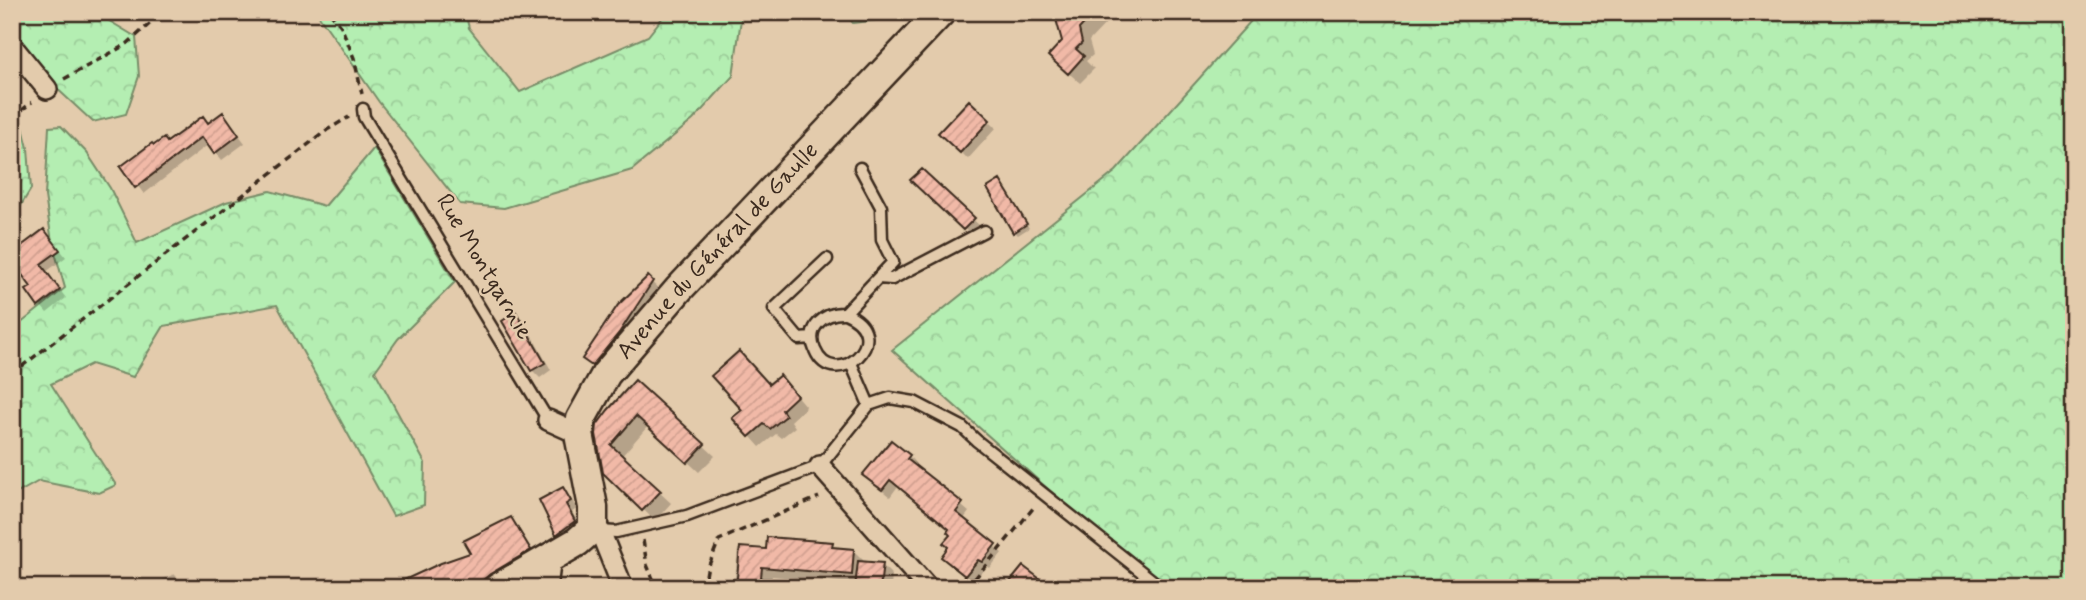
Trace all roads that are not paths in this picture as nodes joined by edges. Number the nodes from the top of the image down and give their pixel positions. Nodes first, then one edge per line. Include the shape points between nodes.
1 (941, 12) edge
2 (12, 46) edge
3 (47, 89) road end
4 (363, 109) road end
5 (860, 168) dead end
6 (985, 231) dead end
7 (827, 260) dead end
8 (878, 278) junction
9 (845, 313) junction
10 (812, 338) junction
11 (851, 363) junction
12 (869, 405) junction
13 (548, 420) joint
14 (579, 434) junction
15 (820, 466) junction
16 (597, 529) junction
17 (551, 557) junction
18 (498, 588) edge
19 (547, 588) edge
20 (623, 588) edge
21 (928, 588) edge
22 (1162, 588) edge

1 - 14 street, Avenue du Général de Gaulle via 679,289 606,374 581,419
2 - 3 street
4 - 13 lane, Rue Montgarnie
5 - 8 lane via 881,207 882,240 893,261
6 - 8 lane via 892,279
7 - 10 lane via 774,309 799,339
8 - 9 lane
9 - 10 lane via 819,321
9 - 11 lane via 861,323 865,332 864,350
10 - 11 lane via 817,356 824,362 833,366
11 - 12 lane
12 - 15 lane
12 - 22 lane via 890,398 914,402 962,427
13 - 14 street, Rue Montgarnie
14 - 16 street
15 - 16 lane via 687,516 616,532
15 - 21 street
16 - 17 street
16 - 20 street
17 - 18 street
17 - 19 street

